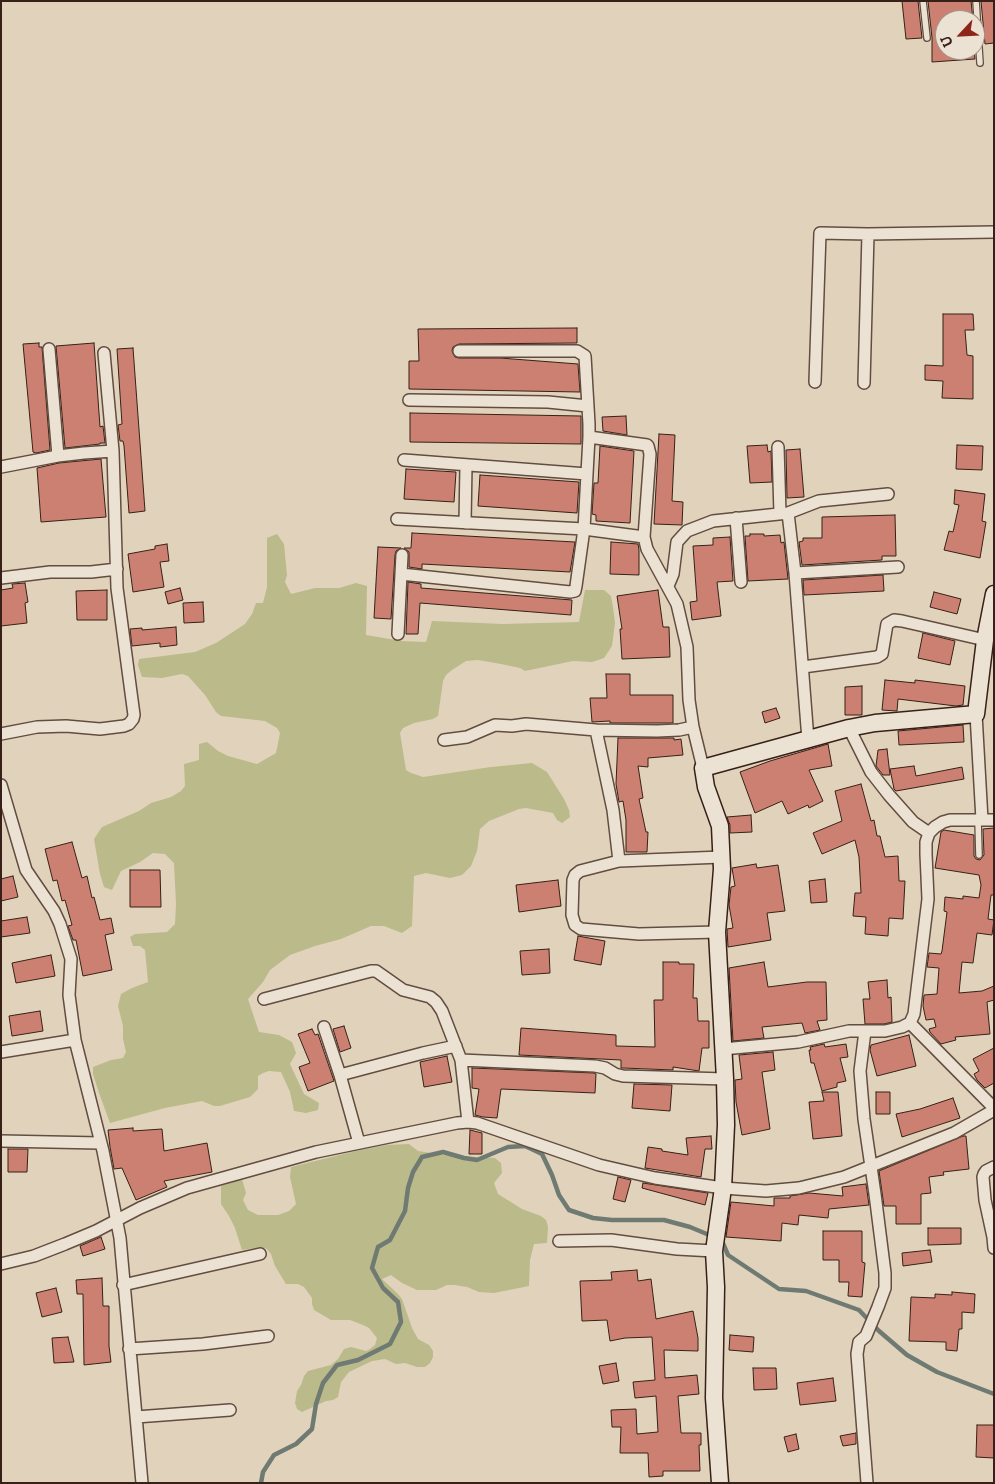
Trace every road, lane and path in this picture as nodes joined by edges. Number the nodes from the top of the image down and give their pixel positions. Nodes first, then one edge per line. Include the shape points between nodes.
1 (923, 1) edge
2 (976, 1) edge
3 (927, 38) dead end
4 (980, 63) dead end
5 (994, 232) edge
6 (868, 234) junction
7 (48, 349) dead end
8 (459, 351) dead end
9 (104, 352) dead end
10 (815, 382) dead end
11 (864, 383) dead end
12 (409, 400) dead end
13 (588, 406) junction
14 (589, 437) junction
15 (778, 447) dead end
16 (113, 451) junction
17 (58, 456) junction
18 (404, 460) dead end
19 (466, 465) junction
20 (1, 467) edge
21 (587, 474) junction
22 (888, 494) dead end
23 (784, 513) junction
24 (736, 518) junction
25 (397, 519) dead end
26 (465, 522) junction
27 (584, 529) junction
28 (644, 537) junction
29 (402, 555) dead end
30 (898, 567) dead end
31 (117, 570) junction
32 (795, 573) junction
33 (401, 574) junction
34 (1, 578) edge
35 (741, 582) dead end
36 (668, 586) junction
37 (994, 594) edge
38 (398, 634) dead end
39 (985, 640) junction
40 (803, 667) junction
41 (976, 714) junction
42 (693, 727) junction
43 (849, 728) junction
44 (596, 730) junction
45 (1, 734) edge
46 (444, 740) dead end
47 (808, 740) junction
48 (703, 768) junction
49 (1, 785) edge
50 (980, 820) junction
51 (994, 820) edge
52 (929, 833) junction
53 (979, 855) dead end
54 (722, 857) junction
55 (620, 861) junction
56 (717, 932) junction
57 (264, 999) dead end
58 (910, 1023) junction
59 (324, 1027) dead end
60 (865, 1032) junction
61 (75, 1040) junction
62 (456, 1046) junction
63 (723, 1049) junction
64 (1, 1052) edge
65 (461, 1060) junction
66 (340, 1075) junction
67 (725, 1079) junction
68 (994, 1109) edge
69 (468, 1122) junction
70 (1, 1141) edge
71 (100, 1143) junction
72 (359, 1143) junction
73 (870, 1166) junction
74 (994, 1167) edge
75 (723, 1188) junction
76 (117, 1219) junction
77 (559, 1241) dead end
78 (994, 1248) edge
79 (714, 1251) junction
80 (260, 1254) dead end
81 (1, 1264) edge
82 (123, 1285) junction
83 (268, 1336) dead end
84 (129, 1349) junction
85 (230, 1410) dead end
86 (136, 1417) junction
87 (142, 1483) edge
88 (720, 1483) edge
89 (867, 1483) edge

1 - 3 lane
2 - 4 lane
5 - 6 street
6 - 10 street via 820,233
6 - 11 street
7 - 17 street
8 - 13 street via 577,351 585,356
9 - 16 street
12 - 13 street via 548,402
13 - 14 street
14 - 21 street
14 - 28 street via 648,446
15 - 23 street
16 - 17 street
16 - 31 street
17 - 20 street
18 - 19 street
19 - 21 street
19 - 26 street
21 - 27 street
22 - 23 street via 820,500
23 - 24 street
23 - 32 street
24 - 35 street
24 - 36 street via 713,521 687,531 678,542
25 - 26 street
26 - 27 street
27 - 28 street
27 - 33 street via 575,591
28 - 36 street via 647,549
29 - 33 street
30 - 32 street
31 - 34 street via 50,572
31 - 45 street via 134,715 129,724 100,729 36,727
32 - 40 street
33 - 38 street
36 - 42 street via 677,604 687,646
37 - 39 street
39 - 40 street via 894,620 887,624 882,654 877,657
39 - 41 street
40 - 47 street
41 - 43 street
41 - 50 street
42 - 44 street via 657,731
42 - 48 street
43 - 47 street
43 - 52 street via 871,772 913,822
44 - 46 street via 526,724 495,725 467,737
44 - 55 street
47 - 48 street
48 - 54 street via 706,788 720,826
49 - 61 street via 26,870 54,911 71,959 69,995
50 - 51 street
50 - 52 street via 950,820
50 - 53 lane
52 - 58 street via 926,842 928,899 914,1014
54 - 55 street
54 - 56 street
55 - 56 street via 574,876 572,916 577,928 639,934
56 - 63 street
57 - 62 street via 374,971 402,990 430,997 436,1002
58 - 60 street via 885,1031
58 - 68 street
59 - 66 street
60 - 63 street via 849,1031 798,1042
60 - 73 street via 860,1071
61 - 64 street
61 - 71 street
62 - 65 street
62 - 66 street
63 - 67 street
65 - 67 street via 596,1066 623,1076
65 - 69 street
66 - 72 street
67 - 75 street
68 - 73 street via 954,1133
69 - 72 street
69 - 75 street via 599,1165 655,1178
70 - 71 street
71 - 76 street
72 - 76 street via 187,1188
73 - 75 street via 844,1178 787,1190
73 - 89 street via 885,1288 866,1336 859,1342 857,1354
74 - 78 street via 986,1171 983,1178
75 - 79 street
76 - 81 street via 65,1244
76 - 82 street
77 - 79 street via 611,1240
79 - 88 street via 714,1398
80 - 82 street
82 - 84 street
83 - 84 street
84 - 86 street
85 - 86 street
86 - 87 street

